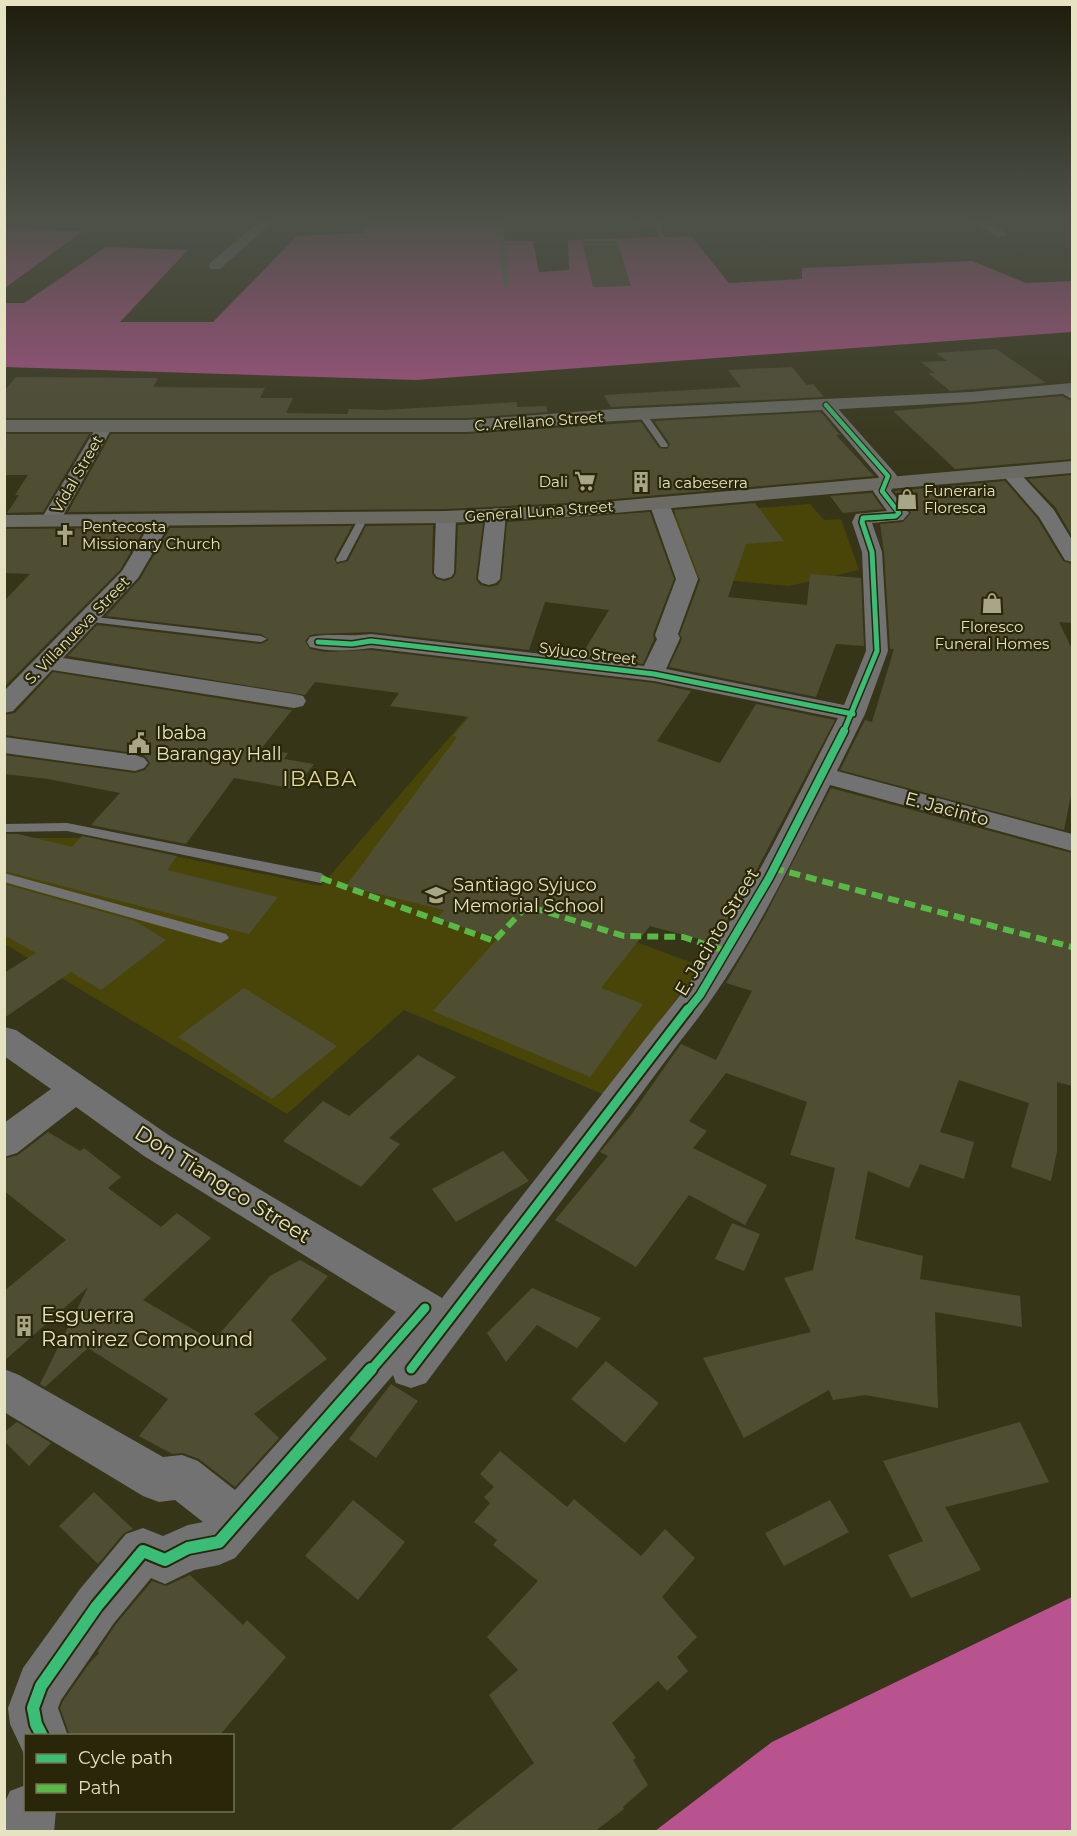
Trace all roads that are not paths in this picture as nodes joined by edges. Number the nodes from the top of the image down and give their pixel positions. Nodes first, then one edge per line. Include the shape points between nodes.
1 (1069, 391) edge
2 (826, 405) junction
3 (642, 414) junction
4 (4, 426) edge
5 (105, 426) junction
6 (664, 445) dead end
7 (1072, 467) edge
8 (1009, 472) junction
9 (886, 483) junction
10 (659, 503) junction
11 (496, 514) junction
12 (446, 517) junction
13 (363, 518) junction
14 (162, 520) junction
15 (4, 521) edge
16 (50, 521) junction
17 (1072, 556) edge
18 (341, 560) dead end
19 (444, 573) dead end
20 (489, 579) dead end
21 (87, 619) junction
22 (261, 639) dead end
23 (318, 642) dead end
24 (45, 663) junction
25 (652, 674) junction
26 (294, 701) dead end
27 (4, 706) edge
28 (853, 714) junction
29 (4, 745) edge
30 (135, 763) dead end
31 (822, 775) junction
32 (4, 828) edge
33 (1072, 843) edge
34 (4, 877) edge
35 (321, 878) dead end
36 (221, 938) dead end
37 (4, 1039) edge
38 (76, 1089) junction
39 (4, 1143) edge
40 (436, 1315) junction
41 (411, 1369) dead end
42 (4, 1389) edge
43 (239, 1521) junction
44 (41, 1734) edge
45 (29, 1812) edge
46 (27, 1832) edge

1 - 2 main road, C. Arellano Street
2 - 3 main road, C. Arellano Street
2 - 9 street via 888,476
3 - 5 main road, C. Arellano Street via 467,426
3 - 6 lane
4 - 5 main road, C. Arellano Street
5 - 16 street, Vidal Street
7 - 8 main road, General Luna Street
8 - 9 main road, General Luna Street
8 - 17 street via 1047,514
9 - 10 main road, General Luna Street
9 - 28 street, E. Jacinto Street via 882,491 899,514 863,518 862,522 872,552 877,651
10 - 11 main road, General Luna Street
10 - 25 street via 687,579 666,635 669,638
11 - 12 main road, General Luna Street
11 - 20 street
12 - 13 main road, General Luna Street
12 - 19 street
13 - 14 main road, General Luna Street
13 - 18 lane
14 - 16 main road, General Luna Street
14 - 21 street, S. Villanueva Street via 131,574
15 - 16 main road, General Luna Street
21 - 22 lane
21 - 24 street, S. Villanueva Street
23 - 25 street, Syjuco Street via 371,641
24 - 26 street
24 - 27 street, S. Villanueva Street
25 - 28 street, Syjuco Street
28 - 31 street, E. Jacinto Street
29 - 30 street
31 - 33 street, E. Jacinto
31 - 40 street, E. Jacinto Street via 769,878 700,994
32 - 35 lane via 67,828
34 - 36 lane
37 - 38 street, Don Tiangco Street
38 - 39 street
38 - 40 street, Don Tiangco Street via 157,1146
40 - 41 street, E. Jacinto Street
40 - 43 street
42 - 43 street via 159,1480 182,1477
43 - 44 street via 219,1542 188,1548 167,1560 143,1551 120,1576 41,1686 33,1708
45 - 46 street

